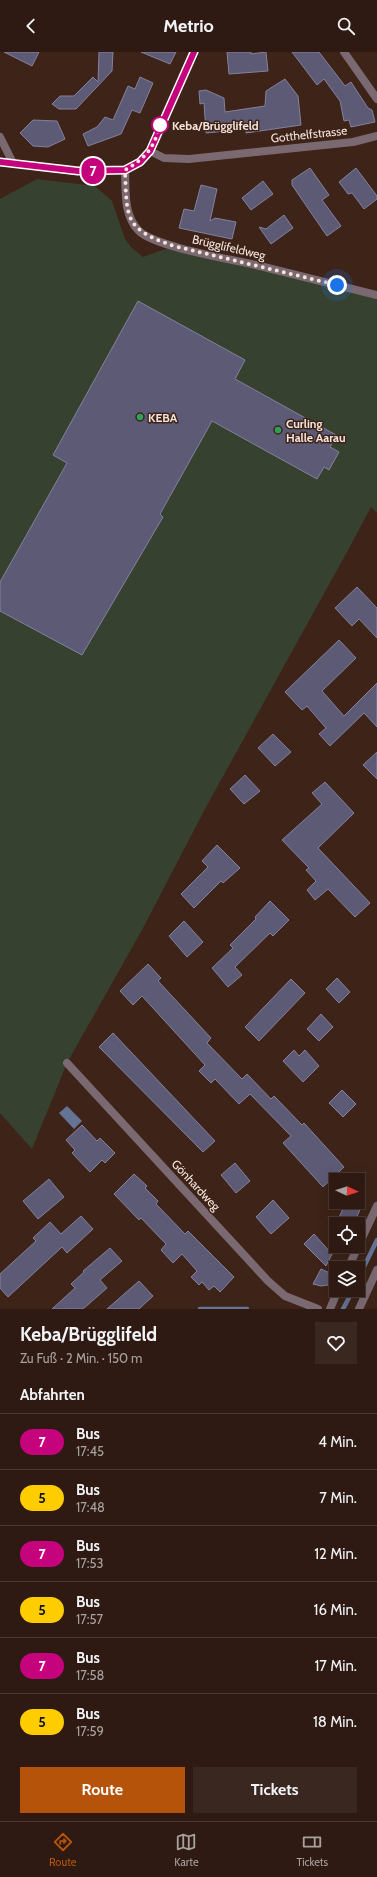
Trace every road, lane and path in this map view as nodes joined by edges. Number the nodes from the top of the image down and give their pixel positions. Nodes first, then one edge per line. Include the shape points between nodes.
1 (194, 52) edge
2 (344, 52) edge
3 (377, 99) edge
4 (0, 136) edge
5 (377, 136) edge
6 (150, 151) junction
7 (0, 162) edge
8 (14, 163) junction
9 (125, 170) junction
10 (377, 295) edge
11 (67, 1063) dead end
12 (377, 1206) edge
13 (351, 1261) edge
14 (377, 1270) edge
15 (335, 1297) edge
16 (318, 1309) edge
17 (330, 1309) edge
18 (359, 1309) edge

1 - 6 street
2 - 3 street
4 - 8 street
5 - 6 street, Gotthelfstrasse via 353,142 189,159 164,158
6 - 9 street via 140,162
7 - 8 street
8 - 9 street via 78,171
9 - 10 street, Brügglifeldweg via 127,209 140,232 153,239
11 - 16 street, Gönhardweg via 268,1281 285,1296
12 - 13 street
14 - 18 street
15 - 17 street

